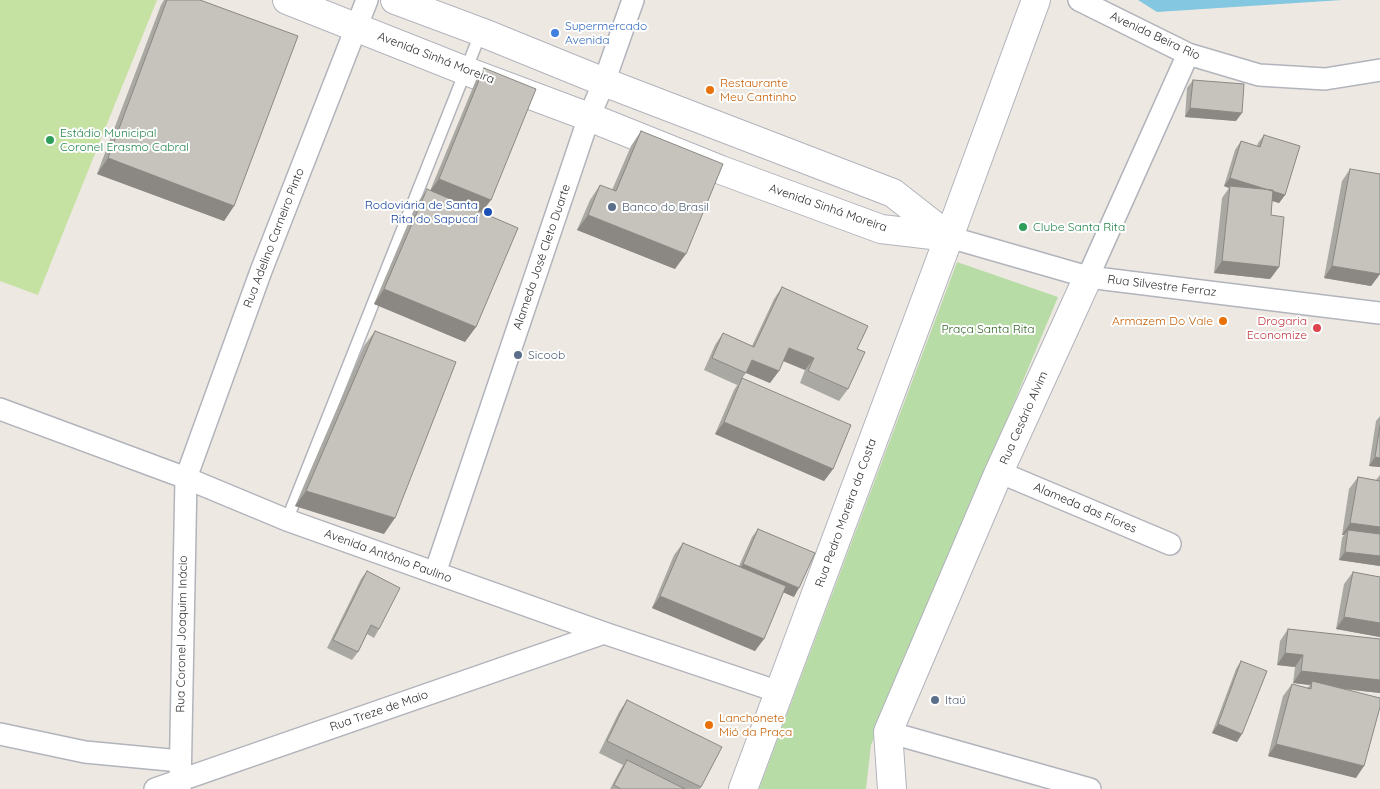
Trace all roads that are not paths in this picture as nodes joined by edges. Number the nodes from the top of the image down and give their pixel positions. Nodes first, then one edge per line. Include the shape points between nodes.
1 (287, 0) edge
2 (368, 0) edge
3 (634, 0) edge
4 (1080, 0) edge
5 (407, 2) edge
6 (1035, 2) edge
7 (356, 27) junction
8 (482, 32) junction
9 (1188, 54) junction
10 (1380, 70) edge
11 (466, 71) junction
12 (604, 82) junction
13 (589, 117) junction
14 (949, 237) junction
15 (1088, 277) junction
16 (1380, 313) edge
17 (0, 409) edge
18 (999, 472) junction
19 (186, 478) junction
20 (288, 520) junction
21 (1170, 544) dead end
22 (435, 573) junction
23 (604, 633) junction
24 (779, 692) junction
25 (888, 732) junction
26 (0, 734) edge
27 (180, 777) edge
28 (155, 789) edge
29 (743, 789) edge
30 (892, 789) edge
31 (1090, 789) edge

1 - 7 main road, Avenida Sinhá Moreira
2 - 7 street, Rua Adelino Carneiro Pinto
3 - 12 street, Alameda José Cleto Duarte
4 - 9 street, Avenida Beira Rio
5 - 8 main road
6 - 14 main road, Rua Pedro Moreira da Costa
7 - 11 main road, Avenida Sinhá Moreira
7 - 19 street, Rua Adelino Carneiro Pinto via 261,271
8 - 11 lane
8 - 12 main road
9 - 10 street, Avenida Beira Rio via 1259,75 1325,79
9 - 15 street, Rua Cesário Alvim
11 - 13 main road, Avenida Sinhá Moreira
11 - 20 lane
12 - 13 street, Alameda José Cleto Duarte
12 - 14 main road via 893,194
13 - 14 main road, Avenida Sinhá Moreira via 881,229
13 - 22 street, Alameda José Cleto Duarte
14 - 15 street, Rua Silvestre Ferraz
14 - 24 main road, Rua Pedro Moreira da Costa
15 - 16 street, Rua Silvestre Ferraz
15 - 18 main road, Rua Cesário Alvim
17 - 19 street, Avenida Antônio Paulino
18 - 21 street, Alameda das Flores
18 - 25 main road, Rua Cesário Alvim
19 - 20 street, Avenida Antônio Paulino
19 - 27 street, Rua Coronel Joaquim Inácio
20 - 22 street, Avenida Antônio Paulino
22 - 23 street, Avenida Antônio Paulino
23 - 24 street, Avenida Antônio Paulino
23 - 27 street, Rua Treze de Maio
24 - 29 main road, Rua Pedro Moreira da Costa
25 - 30 main road, Rua Cesário Alvim
25 - 31 street
26 - 27 street
27 - 28 street, Rua Treze de Maio

